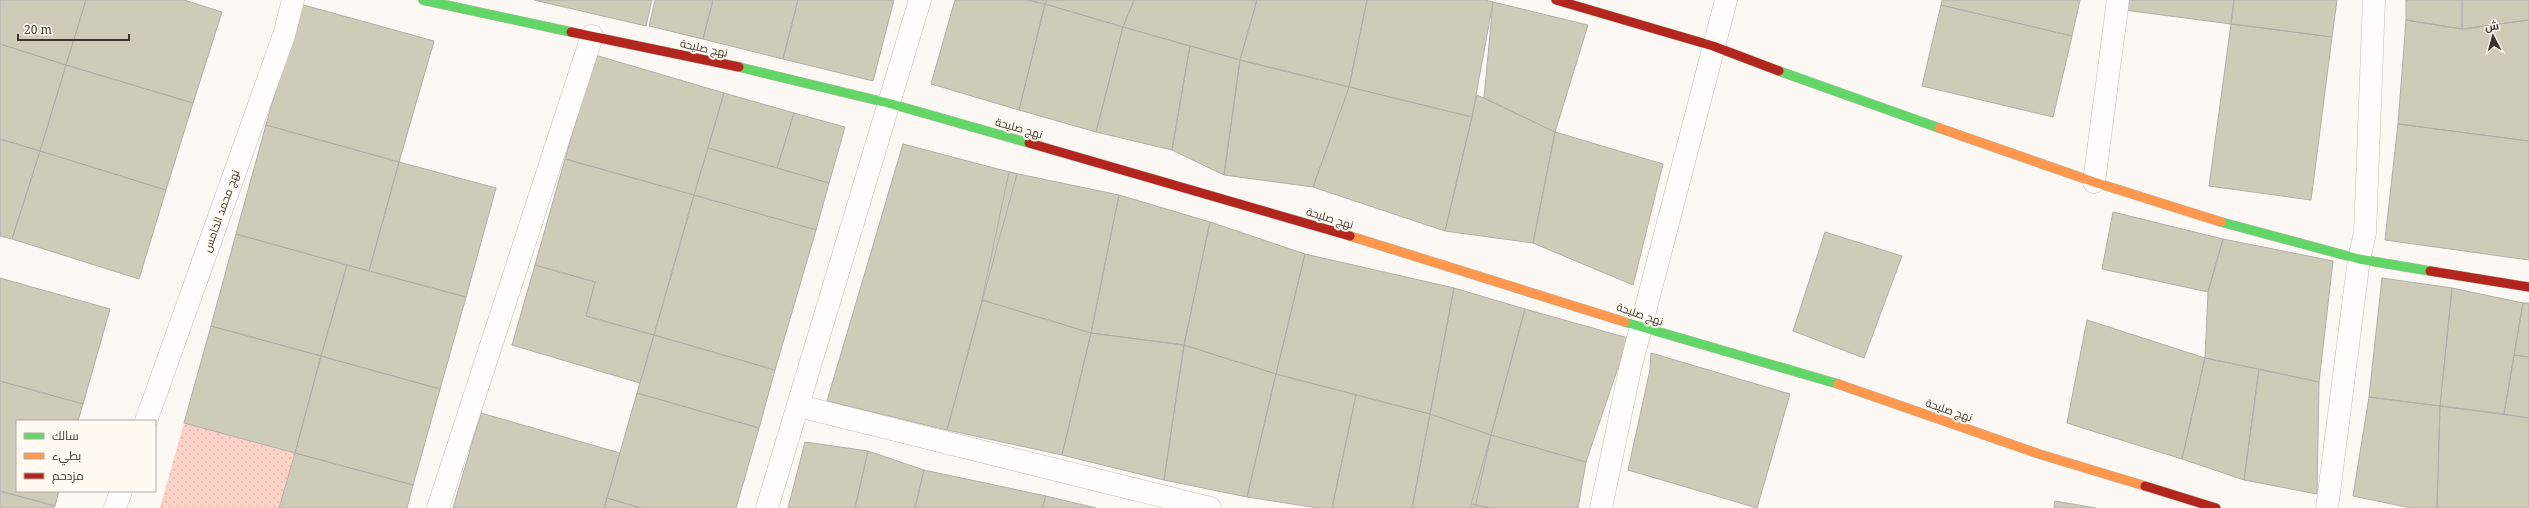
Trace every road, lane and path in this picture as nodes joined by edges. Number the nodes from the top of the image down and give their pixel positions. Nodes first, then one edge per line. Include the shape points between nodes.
1 (293, 0) edge
2 (423, 0) edge
3 (920, 0) edge
4 (1556, 0) edge
5 (1726, 0) edge
6 (2118, 0) edge
7 (2374, 0) edge
8 (592, 36) junction
9 (1713, 46) junction
10 (888, 103) junction
11 (2094, 182) junction
12 (2360, 259) junction
13 (2529, 287) edge
14 (1641, 328) junction
15 (799, 406) junction
16 (146, 420) edge
17 (121, 492) edge
18 (115, 508) edge
19 (438, 508) edge
20 (767, 508) edge
21 (1210, 508) edge
22 (1602, 508) edge
23 (2216, 508) edge
24 (2327, 508) edge

1 - 16 street, نهج محمد الخامس via 284,36
2 - 8 street, نهج صليحة
3 - 10 street
4 - 9 street
5 - 9 street
6 - 11 street
7 - 12 street via 2365,233
8 - 10 street, نهج صليحة
8 - 19 street
9 - 11 street via 1831,91
9 - 14 street
10 - 14 street, نهج صليحة via 1317,226
10 - 15 street
11 - 12 street via 2227,224
12 - 13 street
12 - 24 street
14 - 22 street via 1630,369
14 - 23 street, نهج صليحة via 1844,386 2039,454
15 - 20 street
15 - 21 street
17 - 18 street

